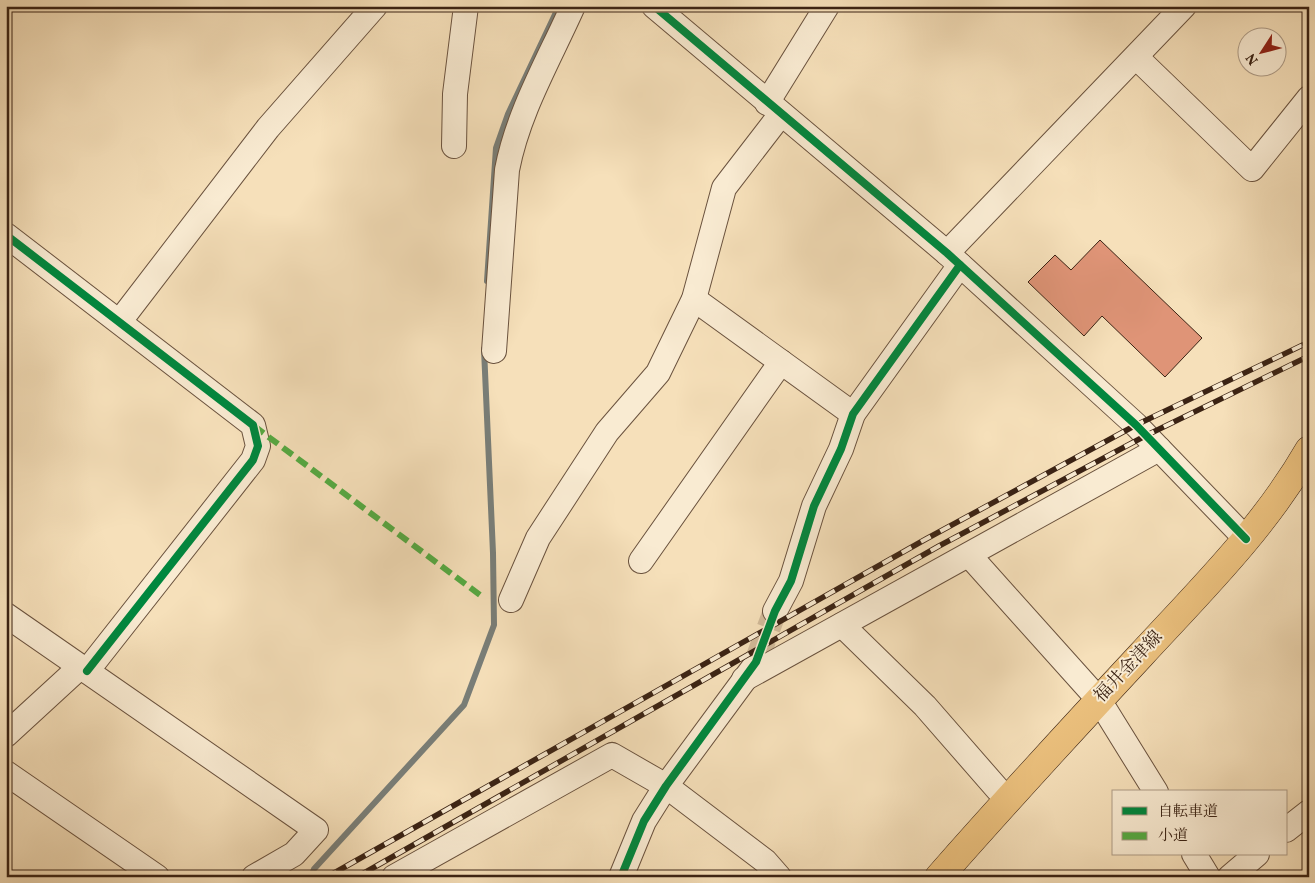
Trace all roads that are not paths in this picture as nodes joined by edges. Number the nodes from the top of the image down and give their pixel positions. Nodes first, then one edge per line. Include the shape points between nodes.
1 (375, 6) edge
2 (466, 6) edge
3 (573, 6) edge
4 (654, 6) edge
5 (827, 6) edge
6 (1184, 6) edge
7 (1136, 57) junction
8 (1309, 98) edge
9 (774, 108) junction
10 (454, 146) dead end
11 (6, 235) edge
12 (954, 259) junction
13 (694, 299) junction
14 (120, 321) junction
15 (494, 351) dead end
16 (781, 362) junction
17 (853, 414) junction
18 (1159, 450) junction
19 (1309, 450) edge
20 (1246, 539) junction
21 (969, 554) junction
22 (641, 560) dead end
23 (511, 600) dead end
24 (775, 611) tunnel mouth
25 (6, 615) edge
26 (842, 625) junction
27 (84, 669) junction
28 (1099, 700) junction
29 (6, 735) edge
30 (6, 773) edge
31 (666, 786) junction
32 (1155, 790) edge
33 (1007, 800) junction
34 (1309, 812) edge
35 (1288, 828) edge
36 (1195, 856) edge
37 (1255, 856) edge
38 (157, 877) edge
39 (254, 877) edge
40 (394, 877) edge
41 (621, 877) edge
42 (779, 877) edge
43 (939, 877) edge
44 (1208, 877) edge
45 (1230, 877) edge

1 - 14 street via 268,128
2 - 10 street via 455,94
3 - 15 street via 550,51 512,142 507,170
4 - 9 street
5 - 9 street
6 - 7 street
7 - 8 street via 1252,169
7 - 12 street
9 - 12 street
9 - 13 street via 724,188
11 - 14 street
12 - 17 street
12 - 18 street via 1136,425
13 - 16 street
13 - 23 street via 658,373 607,432 538,538
14 - 27 street via 253,425 258,446 253,460
16 - 17 street
16 - 22 street
17 - 24 street via 841,449 814,506 791,581
18 - 20 street
18 - 21 street
19 - 20 main road, 福井金津線 via 1277,501
20 - 28 main road, 福井金津線
21 - 26 street
21 - 28 street
25 - 27 street
26 - 31 street via 750,671
26 - 33 street via 925,706
27 - 29 street
27 - 39 street via 316,830 294,854
28 - 32 street
28 - 33 main road, 福井金津線
30 - 38 street
31 - 40 street via 612,755
31 - 41 street via 644,821
31 - 42 street via 765,861
33 - 43 main road, 福井金津線
34 - 35 street
36 - 44 street
37 - 45 street

